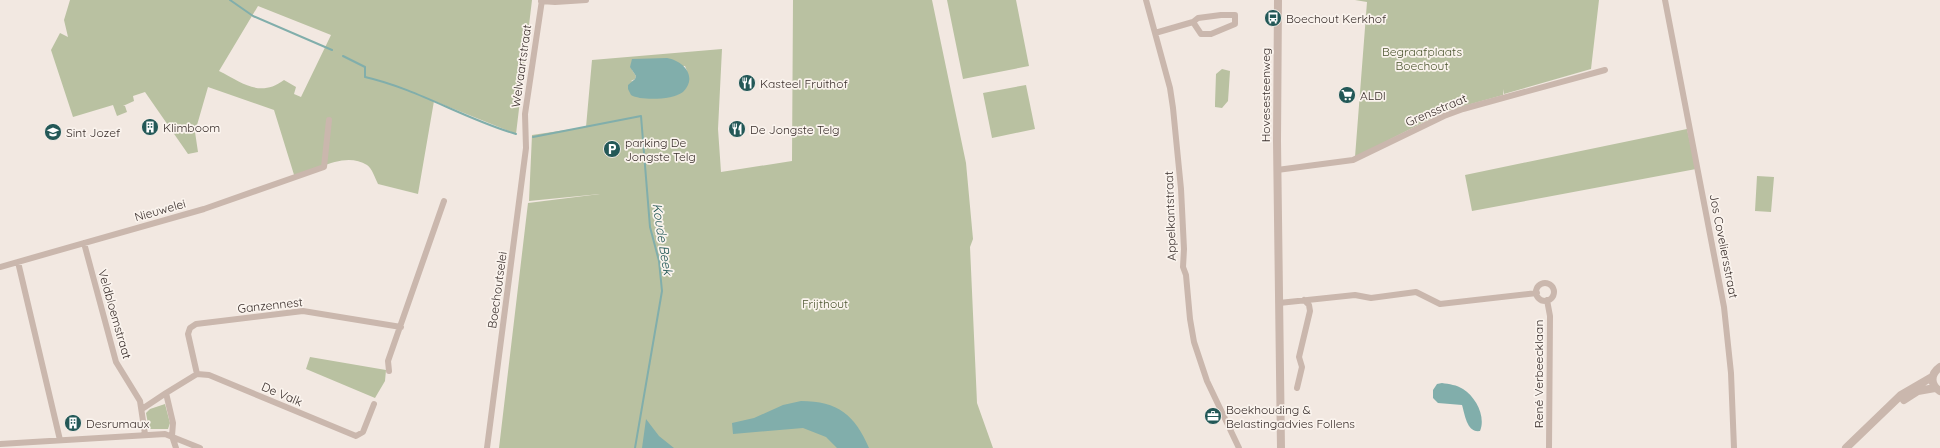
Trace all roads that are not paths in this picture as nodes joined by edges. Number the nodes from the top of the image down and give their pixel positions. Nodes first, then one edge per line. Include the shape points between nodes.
1 (586, 0) edge
2 (1146, 0) edge
3 (1278, 0) edge
4 (1665, 0) edge
5 (541, 1) edge
6 (1193, 22) junction
7 (1155, 33) junction
8 (1605, 70) dead end
9 (329, 120) dead end
10 (526, 136) joint
11 (1277, 170) junction
12 (444, 201) dead end
13 (84, 243) junction
14 (18, 262) junction
15 (0, 267) edge
16 (1537, 293) junction
17 (1304, 300) junction
18 (1547, 300) junction
19 (1280, 303) junction
20 (401, 327) junction
21 (1940, 367) edge
22 (389, 371) dead end
23 (197, 374) junction
24 (1932, 377) junction
25 (1297, 388) dead end
26 (1938, 390) edge
27 (166, 393) junction
28 (374, 404) dead end
29 (1891, 406) junction
30 (142, 409) junction
31 (145, 434) junction
32 (172, 436) junction
33 (56, 440) junction
34 (0, 444) edge
35 (54, 448) edge
36 (176, 448) edge
37 (200, 448) edge
38 (487, 448) edge
39 (1239, 448) edge
40 (1282, 448) edge
41 (1550, 448) edge
42 (1734, 448) edge
43 (1846, 448) edge

1 - 5 street
2 - 7 street, Appelkantstraat
3 - 11 street, Hovesesteenweg
4 - 42 street, Jos Coveliersstraat via 1724,308 1731,373
5 - 10 street, Welvaartstraat via 526,114
6 - 6 street via 1201,34 1211,34 1235,24 1235,15 1198,18
6 - 7 street
7 - 39 street, Appelkantstraat via 1170,88 1177,136 1183,268 1194,342 1207,381
8 - 11 street, Grensstraat via 1457,111 1353,160
9 - 13 street, Nieuwelei via 324,167 204,209
10 - 38 street, Boechoutselei
11 - 19 street, Hovesesteenweg
12 - 20 street
13 - 14 street, Nieuwelei
13 - 30 street, Veldbloemstraat via 116,362 140,401
14 - 15 street, Nieuwelei
14 - 33 street
16 - 17 street via 1440,304 1416,292 1371,298 1355,295
16 - 18 street via 1540,299
16 - 18 street via 1541,284 1551,285 1553,295
17 - 19 street
17 - 25 street via 1310,311 1300,357 1302,367
18 - 41 street, René Verbeecklaan via 1550,316
19 - 40 street, Hovesesteenweg
20 - 22 street via 388,362
20 - 23 street, Ganzennest via 303,311 196,324 190,328 188,334
21 - 24 street
23 - 27 street
23 - 28 street, De Valk via 209,375 356,436 364,432
24 - 26 street
24 - 29 street via 1901,395
26 - 29 street via 1918,391
27 - 30 street
27 - 32 street via 173,423
29 - 43 street
30 - 31 street, Veldbloemstraat
31 - 32 street
31 - 33 street
32 - 36 street
32 - 37 street
33 - 34 street
33 - 35 street

